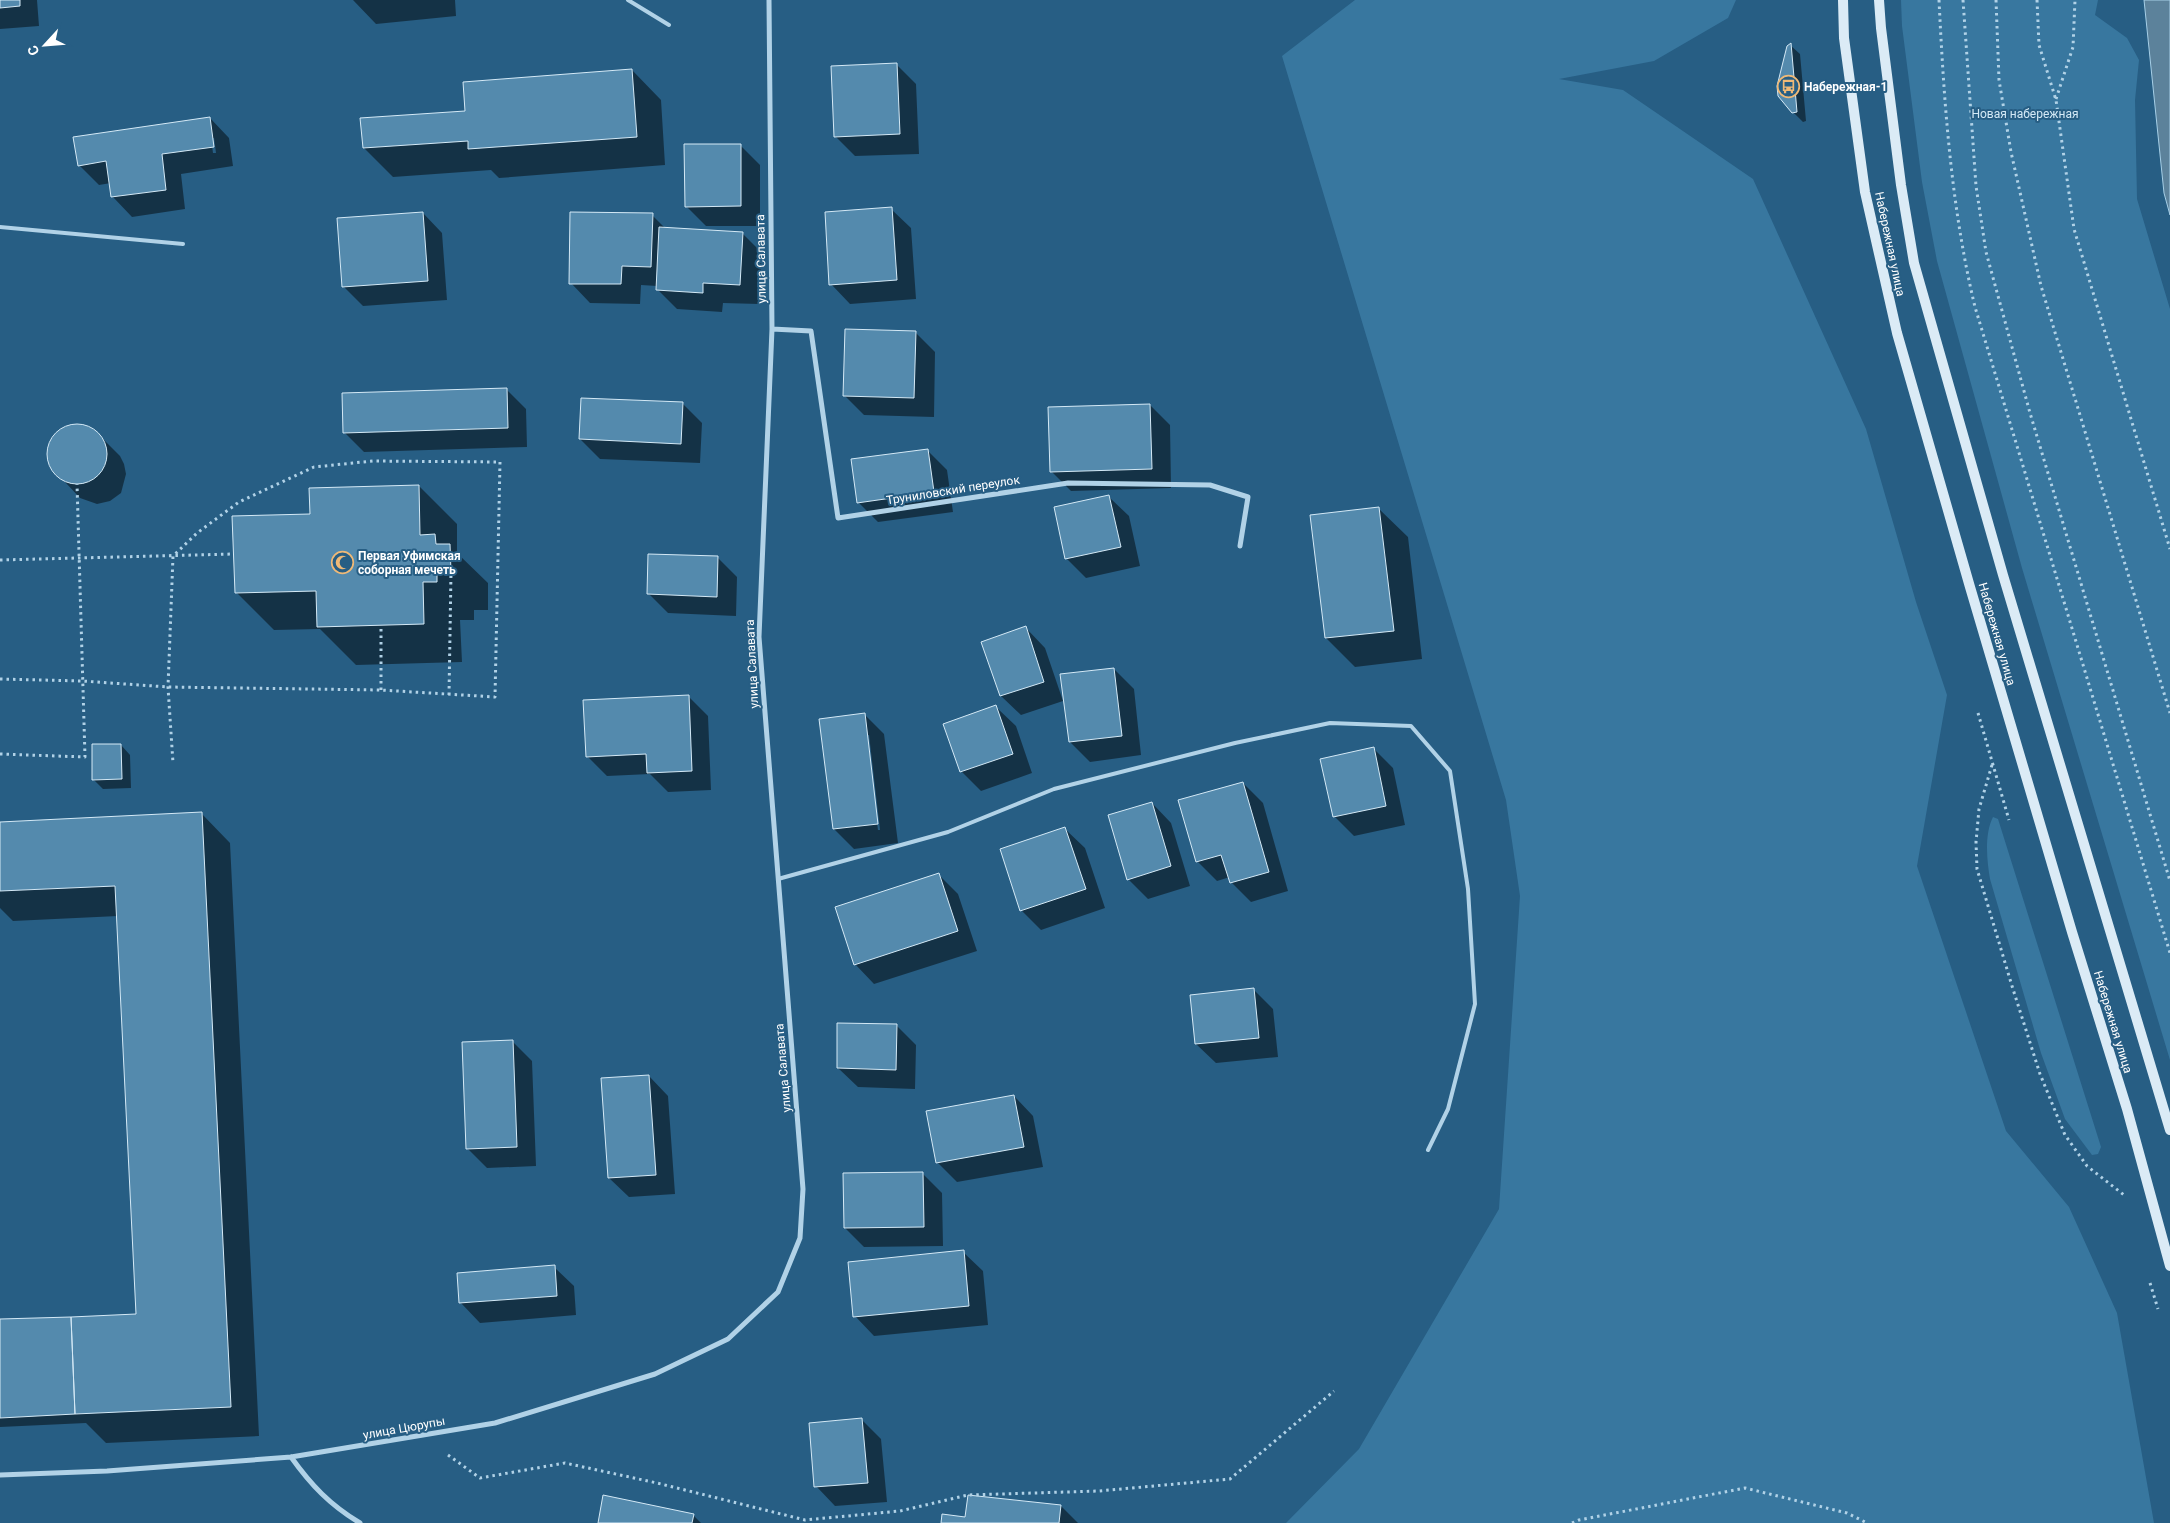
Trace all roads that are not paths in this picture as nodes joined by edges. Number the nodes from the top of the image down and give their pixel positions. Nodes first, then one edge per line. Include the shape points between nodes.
1 (628, 0) edge
2 (769, 0) edge
3 (1843, 0) edge
4 (1879, 0) edge
5 (669, 25) dead end
6 (0, 227) edge
7 (183, 244) dead end
8 (772, 329) junction
9 (1240, 546) dead end
10 (778, 879) junction
11 (2170, 1130) edge
12 (1428, 1150) dead end
13 (2170, 1266) edge
14 (778, 1292) joint
15 (291, 1457) junction
16 (0, 1475) edge
17 (360, 1523) edge

1 - 5 lane
2 - 8 street, улица Салавата
3 - 13 street, Набережная улица via 1844,38 1866,192 1897,333 2001,693 2127,1109
4 - 11 street, Набережная улица via 1880,28 1914,263 2003,575
6 - 7 lane
8 - 9 street, Труниловский переулок via 811,331 838,518 1068,483 1210,485 1248,497
8 - 10 street, улица Салавата via 758,638
10 - 12 lane via 948,832 1054,789 1234,743 1330,723 1410,726 1450,770 1468,889 1475,1004 1448,1109
10 - 14 street, улица Салавата via 803,1189 800,1238
14 - 15 street, улица Цюрупы via 728,1339 655,1374 495,1423
15 - 16 street, улица Цюрупы via 107,1471
15 - 17 street via 313,1487

